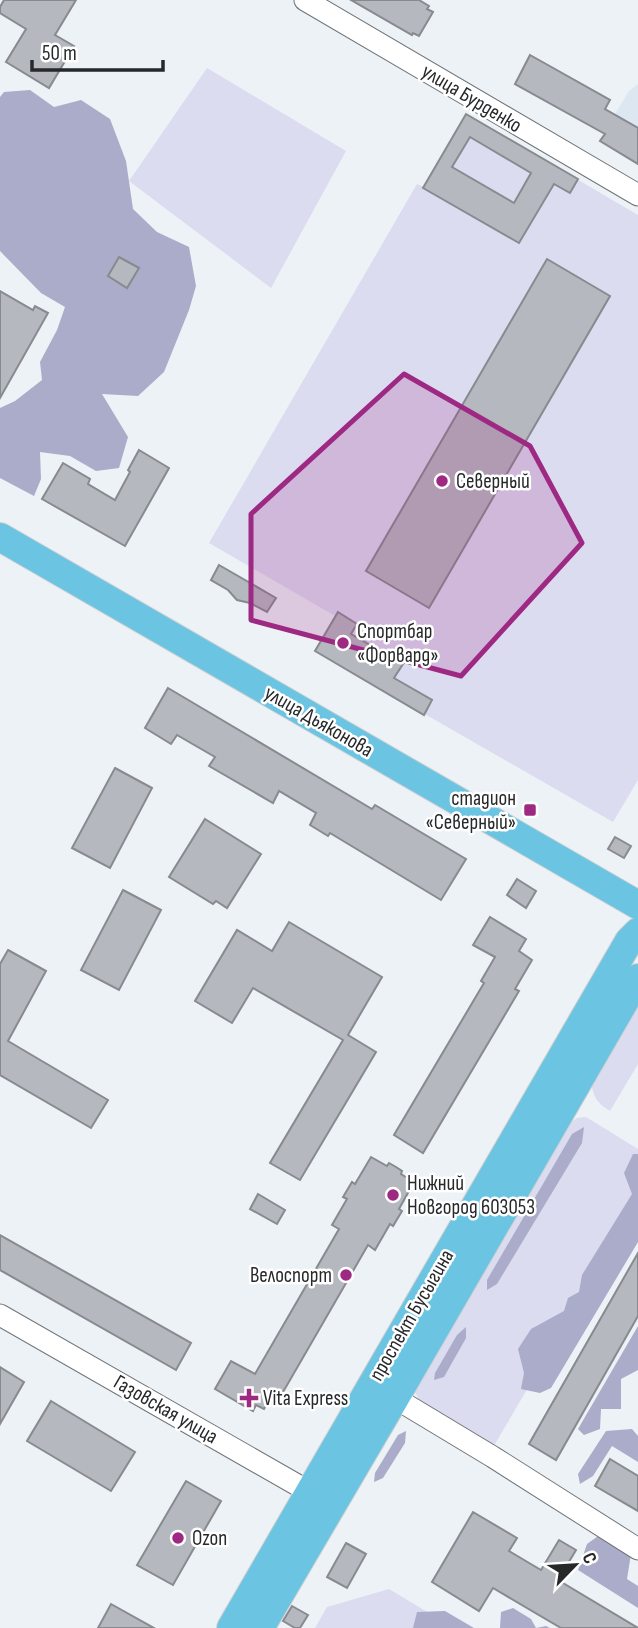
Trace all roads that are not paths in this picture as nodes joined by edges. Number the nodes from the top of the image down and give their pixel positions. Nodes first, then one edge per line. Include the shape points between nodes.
1 (305, 0) edge
2 (638, 195) edge
3 (0, 537) edge
4 (638, 905) edge
5 (638, 932) edge
6 (638, 978) edge
7 (0, 1315) edge
8 (395, 1398) junction
9 (320, 1499) junction
10 (638, 1549) edge
11 (231, 1628) edge
12 (260, 1628) edge

1 - 2 street, улица Бурденко
3 - 4 main road, улица Дьяконова
5 - 9 main road, проспект Бусыгина
6 - 8 main road, проспект Бусыгина
7 - 9 street, Газовская улица
8 - 9 main road, проспект Бусыгина
8 - 10 street
9 - 11 main road, проспект Бусыгина
9 - 12 main road, проспект Бусыгина

